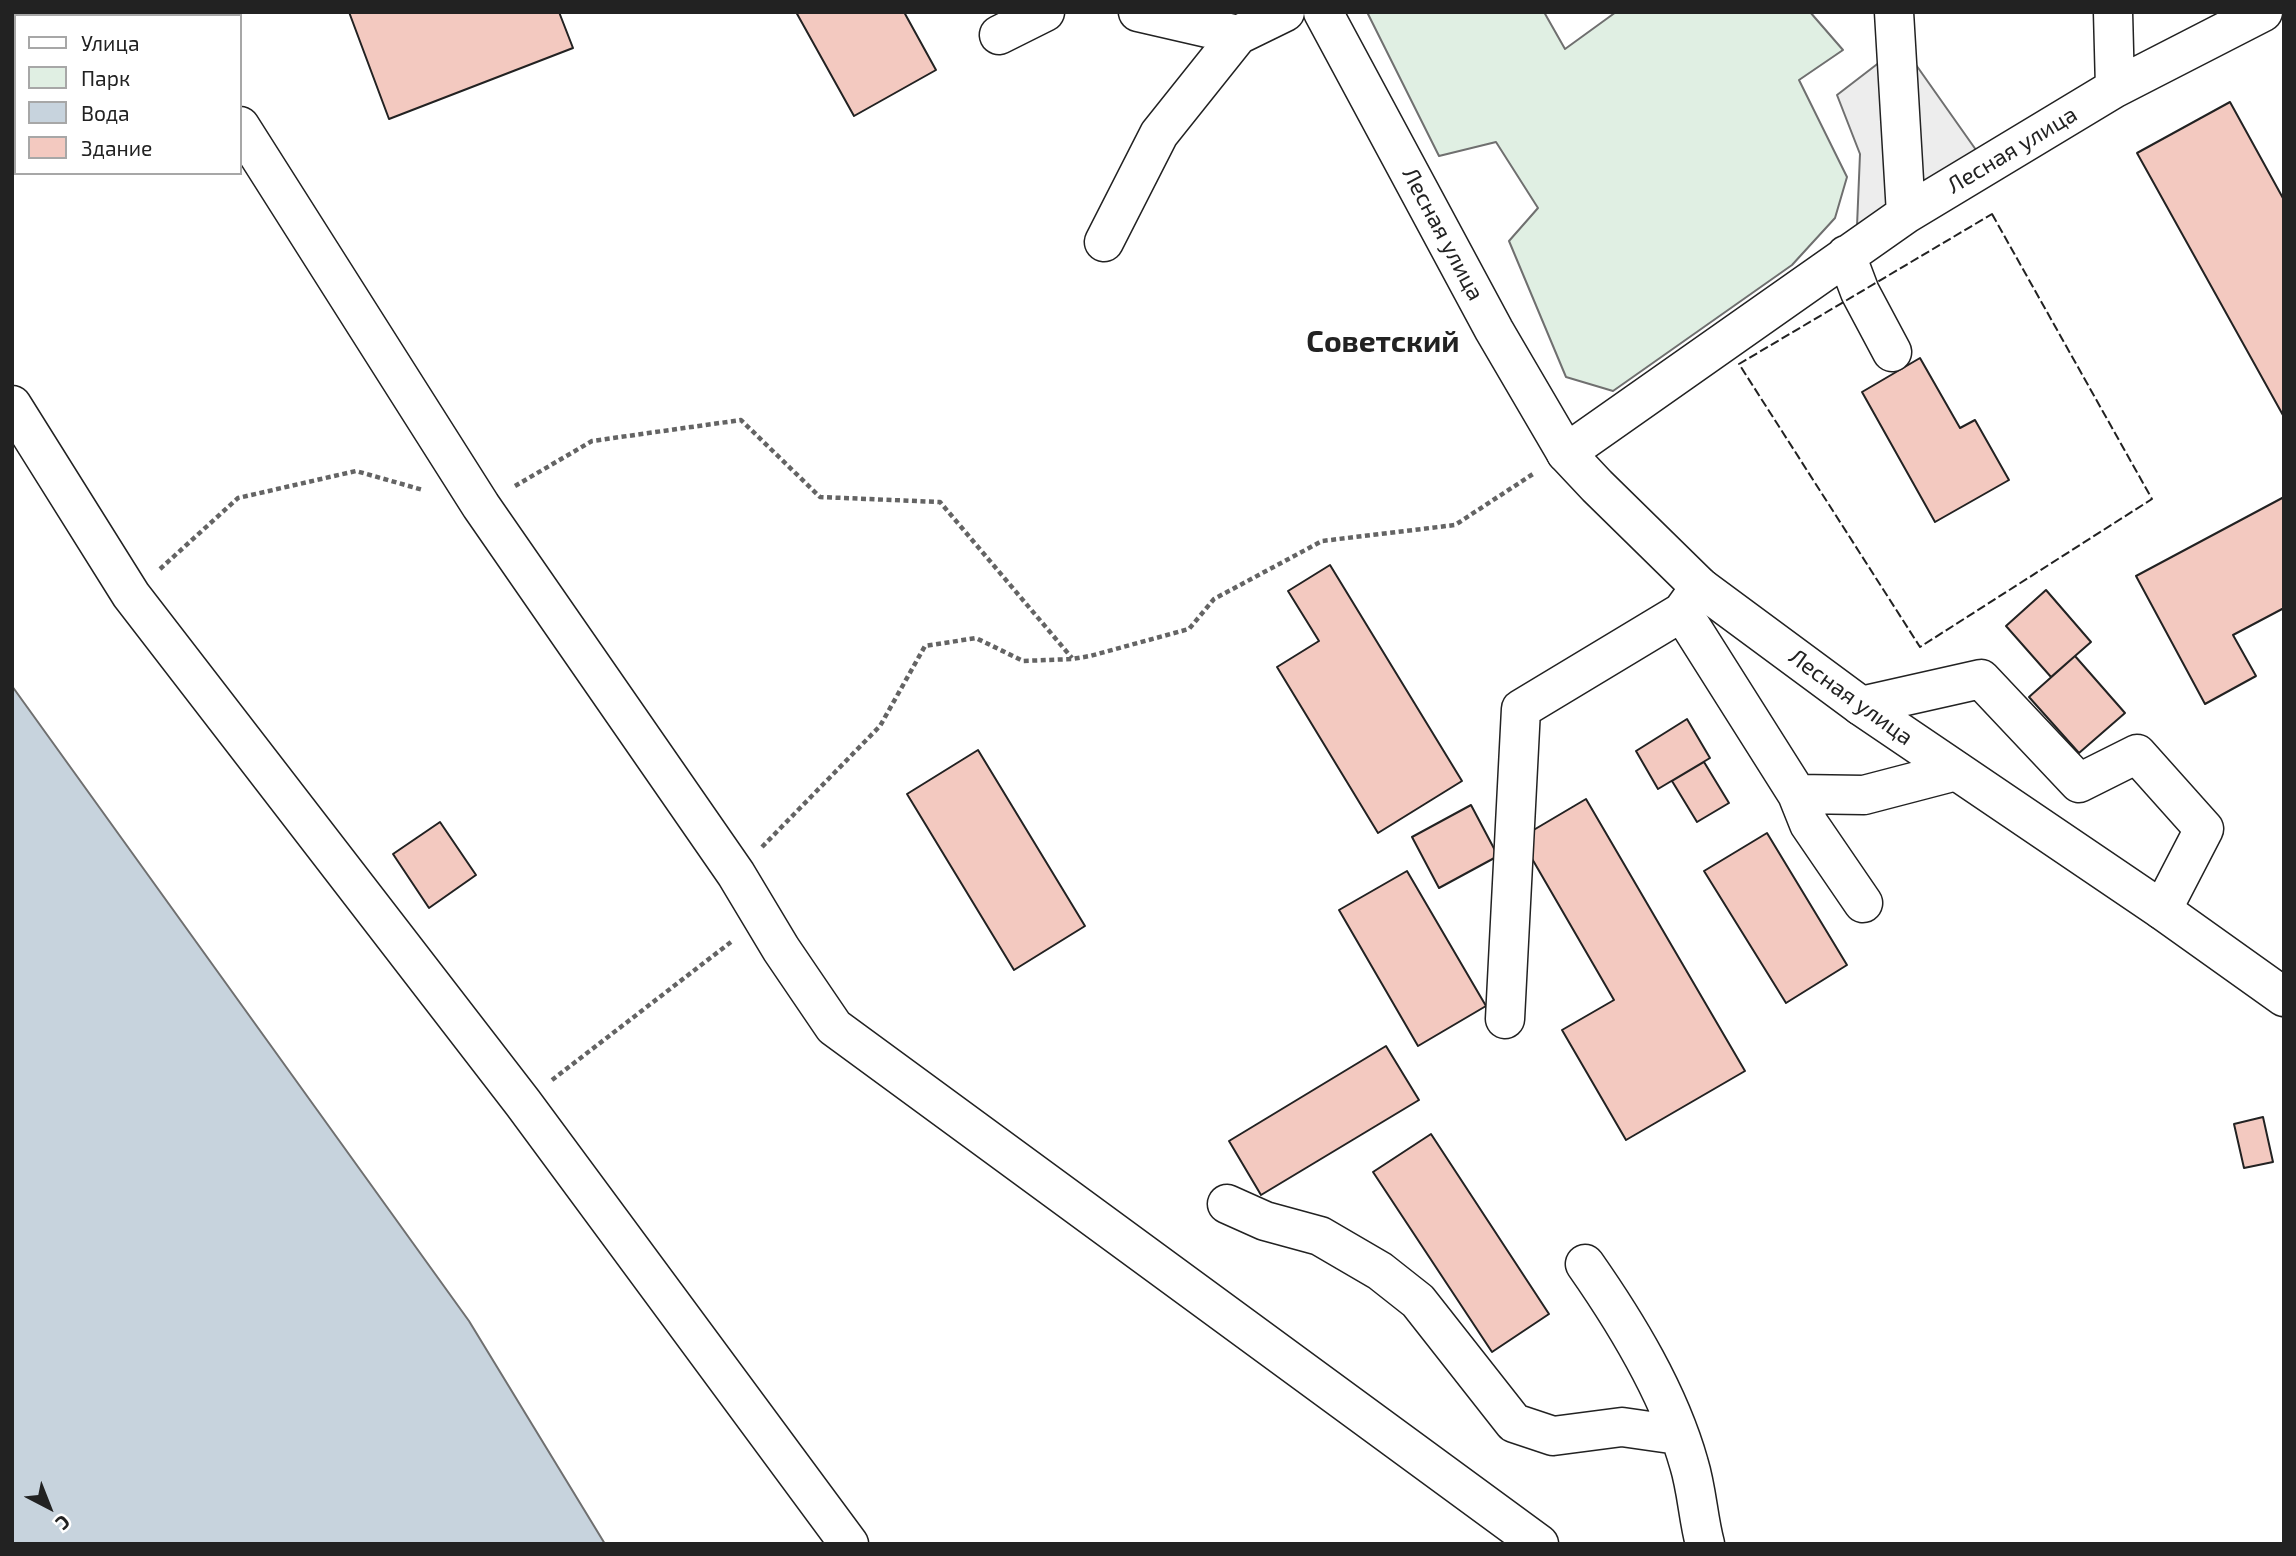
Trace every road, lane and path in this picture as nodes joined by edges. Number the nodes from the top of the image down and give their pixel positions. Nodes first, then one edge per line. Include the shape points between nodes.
1 (1045, 12) edge
2 (1138, 12) edge
3 (1285, 12) edge
4 (1323, 12) edge
5 (1894, 12) edge
6 (2113, 12) edge
7 (2263, 12) edge
8 (999, 35) dead end
9 (1238, 35) junction
10 (2115, 88) junction
11 (242, 129) edge
12 (1906, 214) junction
13 (1104, 242) dead end
14 (1846, 255) junction
15 (1892, 352) dead end
16 (12, 405) edge
17 (1566, 453) junction
18 (481, 506) junction
19 (131, 595) junction
20 (1691, 600) junction
21 (1072, 659) junction
22 (1861, 706) junction
23 (1956, 771) junction
24 (1797, 794) junction
25 (736, 874) junction
26 (1863, 904) dead end
27 (2162, 909) junction
28 (740, 936) dead end
29 (2284, 997) edge
30 (1505, 1019) dead end
31 (523, 1103) junction
32 (1227, 1204) dead end
33 (1585, 1264) dead end
34 (1678, 1435) junction
35 (849, 1544) edge
36 (1539, 1544) edge
37 (1705, 1544) edge

1 - 8 main road
2 - 9 main road
3 - 9 main road
4 - 17 main road, Лесная улица via 1494,330
5 - 12 main road
6 - 10 main road
7 - 10 main road, Лесная улица
9 - 13 main road via 1159,134
10 - 12 main road, Лесная улица
11 - 18 main road
12 - 14 main road, Лесная улица
14 - 15 main road
14 - 17 main road, Лесная улица
16 - 19 main road
17 - 20 main road, Лесная улица
17 - 21 path via 1455,525 1322,541 1214,599 1189,629
18 - 19 path via 356,471 238,498
18 - 21 path via 592,441 741,420 820,497 940,502
18 - 25 main road
19 - 31 main road
20 - 22 main road, Лесная улица
20 - 24 main road
20 - 30 main road via 1521,709
21 - 25 path via 1023,661 976,638 925,646 880,726
22 - 23 main road, Лесная улица
22 - 27 main road via 1981,679 2079,783 2137,754 2204,829
23 - 24 main road via 1864,795
23 - 27 main road, Лесная улица
24 - 26 main road via 1809,824
25 - 36 main road via 834,1027
27 - 29 main road, Лесная улица
28 - 31 path
31 - 35 main road
32 - 34 main road via 1265,1221 1320,1236 1380,1271 1419,1301 1514,1423 1553,1436 1622,1427
33 - 34 main road via 1624,1319
34 - 37 main road via 1690,1465

